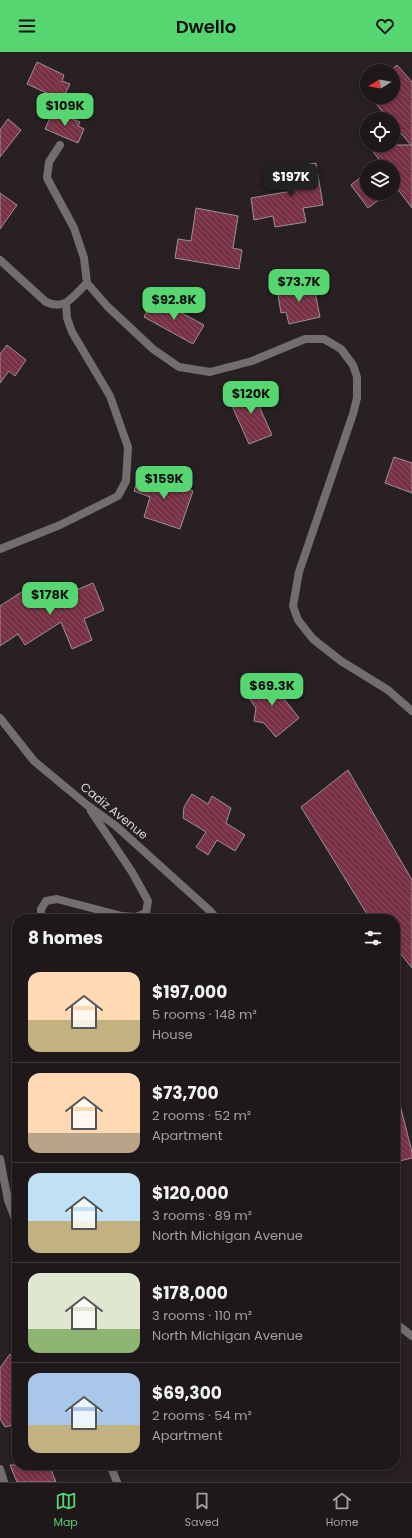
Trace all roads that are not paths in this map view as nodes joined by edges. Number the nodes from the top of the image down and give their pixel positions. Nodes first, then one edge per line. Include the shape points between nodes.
1 (60, 145) dead end
2 (0, 260) edge
3 (87, 283) junction
4 (66, 304) junction
5 (0, 549) edge
6 (412, 711) edge
7 (0, 718) edge
8 (87, 805) junction
9 (42, 914) edge
10 (114, 914) edge
11 (144, 914) edge
12 (213, 914) edge
13 (0, 1159) edge
14 (12, 1211) edge
15 (400, 1327) edge
16 (412, 1336) edge
17 (0, 1469) edge
18 (112, 1470) edge
19 (4, 1482) edge
20 (117, 1482) edge

1 - 3 street via 49,162 47,178 74,228 84,258
2 - 4 street via 46,302 54,306
3 - 4 street
3 - 6 street via 107,306 153,349 179,367 210,372 252,361 305,339 324,339 341,349 358,377 357,398 299,572 294,606 298,620 313,639 341,661 388,690
4 - 5 street via 72,332 110,396 128,447 126,481 118,496 60,525
7 - 8 street, Cadiz Avenue via 34,761
8 - 11 street via 132,872 148,901 146,913
8 - 12 street, Cadiz Avenue via 116,826
9 - 10 street via 41,909 46,901 56,899
13 - 14 street
15 - 16 street
17 - 19 street
18 - 20 street

